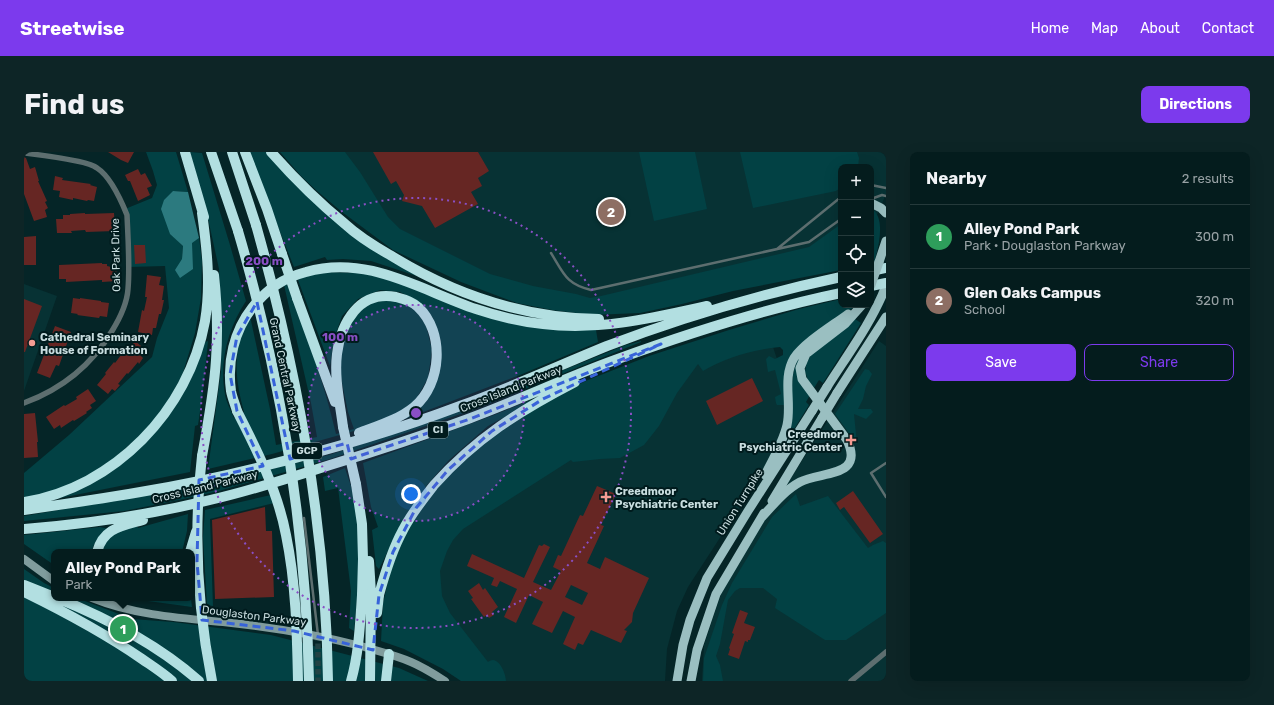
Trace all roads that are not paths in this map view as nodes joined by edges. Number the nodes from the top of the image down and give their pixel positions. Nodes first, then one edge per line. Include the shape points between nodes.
1 (185, 152) edge
2 (211, 152) edge
3 (232, 152) edge
4 (245, 152) edge
5 (271, 152) edge
6 (24, 153) edge
7 (874, 186) edge
8 (886, 188) edge
9 (886, 196) edge
10 (838, 198) edge
11 (874, 198) edge
12 (874, 204) edge
13 (202, 212) junction
14 (886, 213) edge
15 (838, 221) edge
16 (886, 241) edge
17 (775, 250) junction
18 (551, 253) dead end
19 (883, 265) edge
20 (874, 270) edge
21 (838, 278) edge
22 (874, 280) edge
23 (810, 284) junction
24 (886, 284) edge
25 (874, 285) edge
26 (838, 294) edge
27 (858, 308) edge
28 (859, 308) edge
29 (692, 309) junction
30 (886, 317) edge
31 (661, 344) junction
32 (332, 379) junction
33 (24, 403) edge
34 (307, 454) junction
35 (886, 463) edge
36 (886, 497) edge
37 (211, 500) junction
38 (24, 502) edge
39 (24, 510) edge
40 (748, 511) junction
41 (762, 517) junction
42 (304, 518) dead end
43 (197, 526) junction
44 (24, 529) edge
45 (98, 549) edge
46 (191, 549) edge
47 (24, 559) edge
48 (51, 578) edge
49 (24, 585) edge
50 (24, 592) edge
51 (371, 594) junction
52 (51, 596) edge
53 (65, 601) edge
54 (100, 601) edge
55 (318, 635) junction
56 (886, 652) edge
57 (389, 654) junction
58 (172, 681) edge
59 (199, 681) edge
60 (212, 681) edge
61 (298, 681) edge
62 (309, 681) edge
63 (328, 681) edge
64 (351, 681) edge
65 (370, 681) edge
66 (386, 681) edge
67 (445, 681) edge
68 (677, 681) edge
69 (692, 681) edge
70 (850, 681) edge

1 - 13 highway
2 - 62 highway, Grand Central Parkway / GCP, bridge via 251,276 272,364 289,456 299,534 304,578
3 - 63 highway, Grand Central Parkway / GCP, bridge via 256,225 291,361 314,495 323,576
4 - 32 highway, bridge via 297,298
5 - 29 highway via 319,202 375,247 409,267 479,298 516,309 580,319 644,317
6 - 33 street, Oak Park Drive via 80,162 96,167 107,177 127,215 128,289 126,303 119,319 91,361 58,388
7 - 8 lane
9 - 11 lane
10 - 17 lane
12 - 14 main road
13 - 38 highway via 208,252 205,321 199,346 175,398 144,438 104,471 55,495
13 - 43 highway, bridge via 211,252 217,327 213,392 198,491
15 - 17 lane via 809,242
16 - 19 main road
17 - 18 lane via 591,290 579,287 567,279
19 - 20 highway
19 - 22 main road, bridge
21 - 23 highway, Cross Island Parkway / CI
23 - 29 highway
23 - 34 highway, Cross Island Parkway / CI via 760,296 659,328 461,406
24 - 25 highway
24 - 40 main road, Union Turnpike, bridge via 872,316
26 - 31 highway, Cross Island Parkway / CI via 763,312
27 - 40 main road via 803,347 794,358 788,378 787,426 782,442
28 - 41 main road via 845,324 806,354 800,368 802,379 847,440 852,457 848,465 840,471 801,481 787,490
29 - 61 highway, bridge via 612,325 543,324 476,309 372,270 343,266 317,268 294,275 275,285 260,298 246,316 231,355 231,392 237,411 264,468 286,535 293,579
30 - 41 main road, bridge
31 - 37 highway, Cross Island Parkway / CI via 412,440
31 - 51 highway via 617,362 543,399 492,431 468,451 416,508
32 - 34 highway via 340,335 348,318 360,305 373,298 390,296 417,305 426,316 433,331 436,363 433,379 425,395 404,415
32 - 51 highway, bridge via 363,519
34 - 39 highway, Cross Island Parkway / CI via 205,479
35 - 36 lane via 871,473
37 - 44 highway, Cross Island Parkway / CI via 109,520
37 - 45 highway via 118,527 106,534
40 - 68 main road, Union Turnpike via 707,578 690,620
41 - 69 main road via 716,594 697,650
42 - 55 lane
43 - 46 highway
43 - 60 highway, bridge via 199,593
47 - 48 main road
49 - 52 highway
50 - 58 highway via 98,631
51 - 64 highway, bridge
51 - 65 highway, bridge
53 - 59 highway via 142,638
54 - 55 main road, Douglaston Parkway via 152,614
55 - 57 main road, Douglaston Parkway
56 - 70 street
57 - 66 highway
57 - 67 main road, Douglaston Parkway via 410,661

